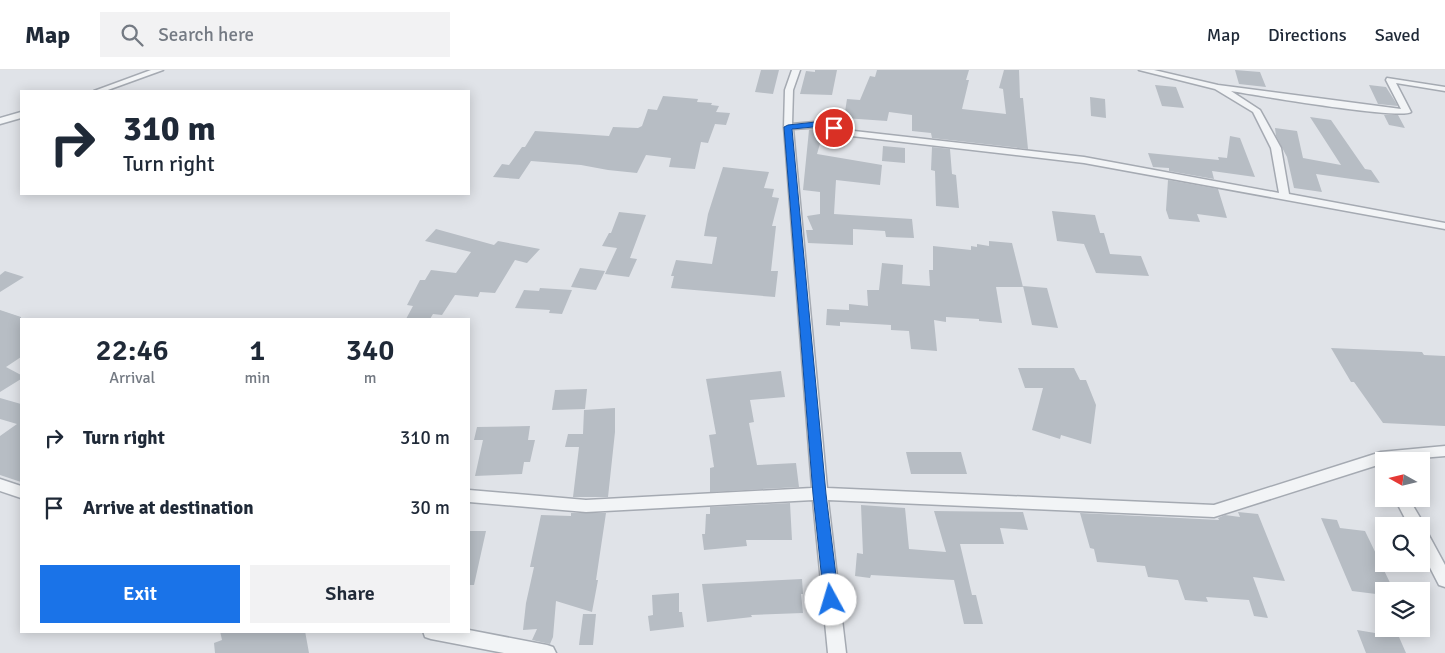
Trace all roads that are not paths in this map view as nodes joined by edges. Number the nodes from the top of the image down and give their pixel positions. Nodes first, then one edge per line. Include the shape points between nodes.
1 (159, 70) edge
2 (796, 70) edge
3 (1143, 70) edge
4 (1218, 87) junction
5 (1445, 89) edge
6 (101, 90) edge
7 (20, 115) edge
8 (0, 121) edge
9 (788, 127) junction
10 (1284, 196) junction
11 (1445, 226) edge
12 (1445, 451) edge
13 (1430, 453) edge
14 (1375, 463) edge
15 (0, 486) edge
16 (20, 492) edge
17 (820, 494) junction
18 (470, 496) edge
19 (1430, 552) edge
20 (1445, 580) edge
21 (442, 633) edge
22 (547, 653) edge
23 (837, 653) edge

1 - 6 street
2 - 9 street via 789,90
3 - 4 street
4 - 5 street via 1406,112 1390,80
4 - 10 street via 1256,110 1276,148
7 - 8 street
9 - 10 street via 825,124 844,132 1084,160
9 - 17 street
10 - 11 street
12 - 13 street
14 - 17 street via 1214,511
15 - 16 street
17 - 18 street via 586,506
17 - 23 street
19 - 20 street
21 - 22 street

